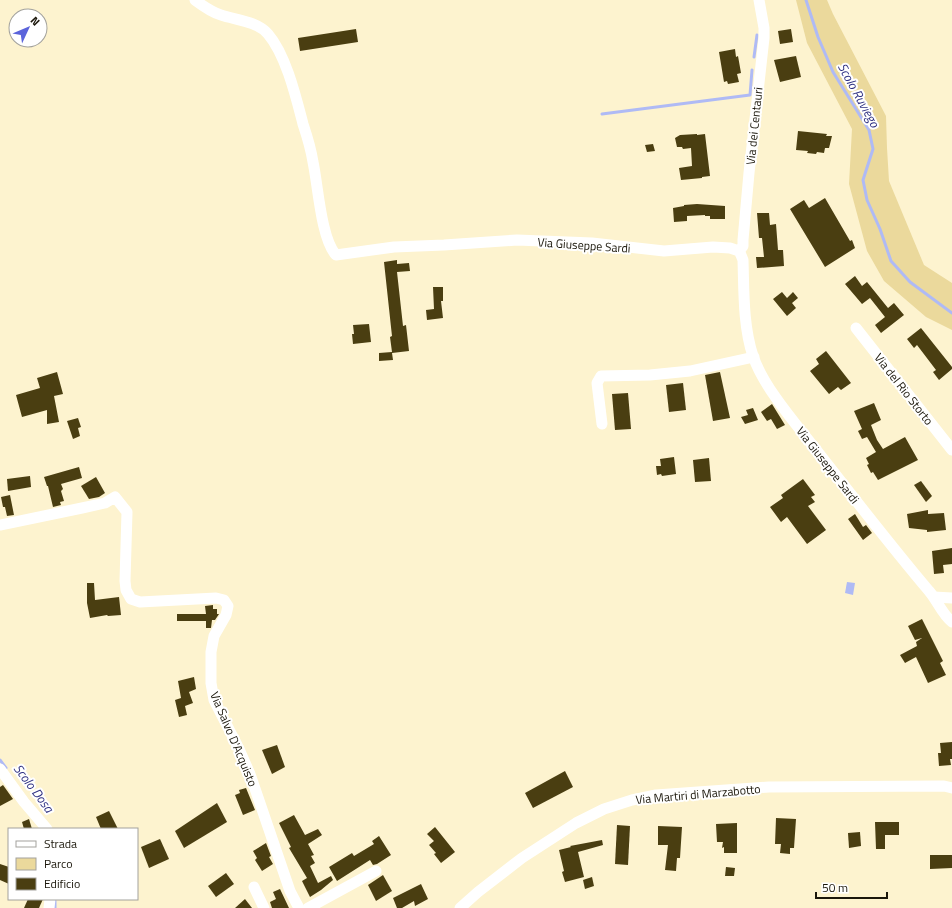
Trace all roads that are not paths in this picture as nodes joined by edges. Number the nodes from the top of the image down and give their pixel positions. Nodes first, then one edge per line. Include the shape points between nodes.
1 (195, 0) edge
2 (759, 0) edge
3 (739, 251) junction
4 (856, 328) dead end
5 (754, 357) junction
6 (602, 424) dead end
7 (952, 450) edge
8 (0, 525) edge
9 (934, 597) junction
10 (952, 598) edge
11 (952, 622) edge
12 (0, 769) edge
13 (949, 786) edge
14 (46, 828) edge
15 (376, 871) dead end
16 (254, 886) dead end
17 (264, 908) edge
18 (299, 908) edge
19 (308, 908) edge
20 (460, 908) edge

1 - 3 street, Via Giuseppe Sardi via 219,15 262,28 272,40 291,80 313,161 322,219 331,250 336,255 394,247 517,240 592,243 664,251 723,247
2 - 3 street, Via dei Centauri via 764,38 742,246
3 - 5 street, Via Giuseppe Sardi via 743,260 746,314
4 - 7 street, Via del Rio Storto
5 - 6 street via 690,371 601,376 597,383
5 - 9 street, Via Giuseppe Sardi via 778,400
8 - 18 street, Via Salvo D'Acquisto via 105,503 115,497 127,512 125,581 131,599 140,602 216,598 227,603 228,610 214,636 211,652 214,700 250,774 290,891
9 - 10 street
9 - 11 street, Via Giuseppe Sardi
12 - 14 street
13 - 20 street, Via Martiri di Marzabotto via 769,787 656,795 632,800 604,809 576,824 522,858
15 - 19 street
16 - 17 street

